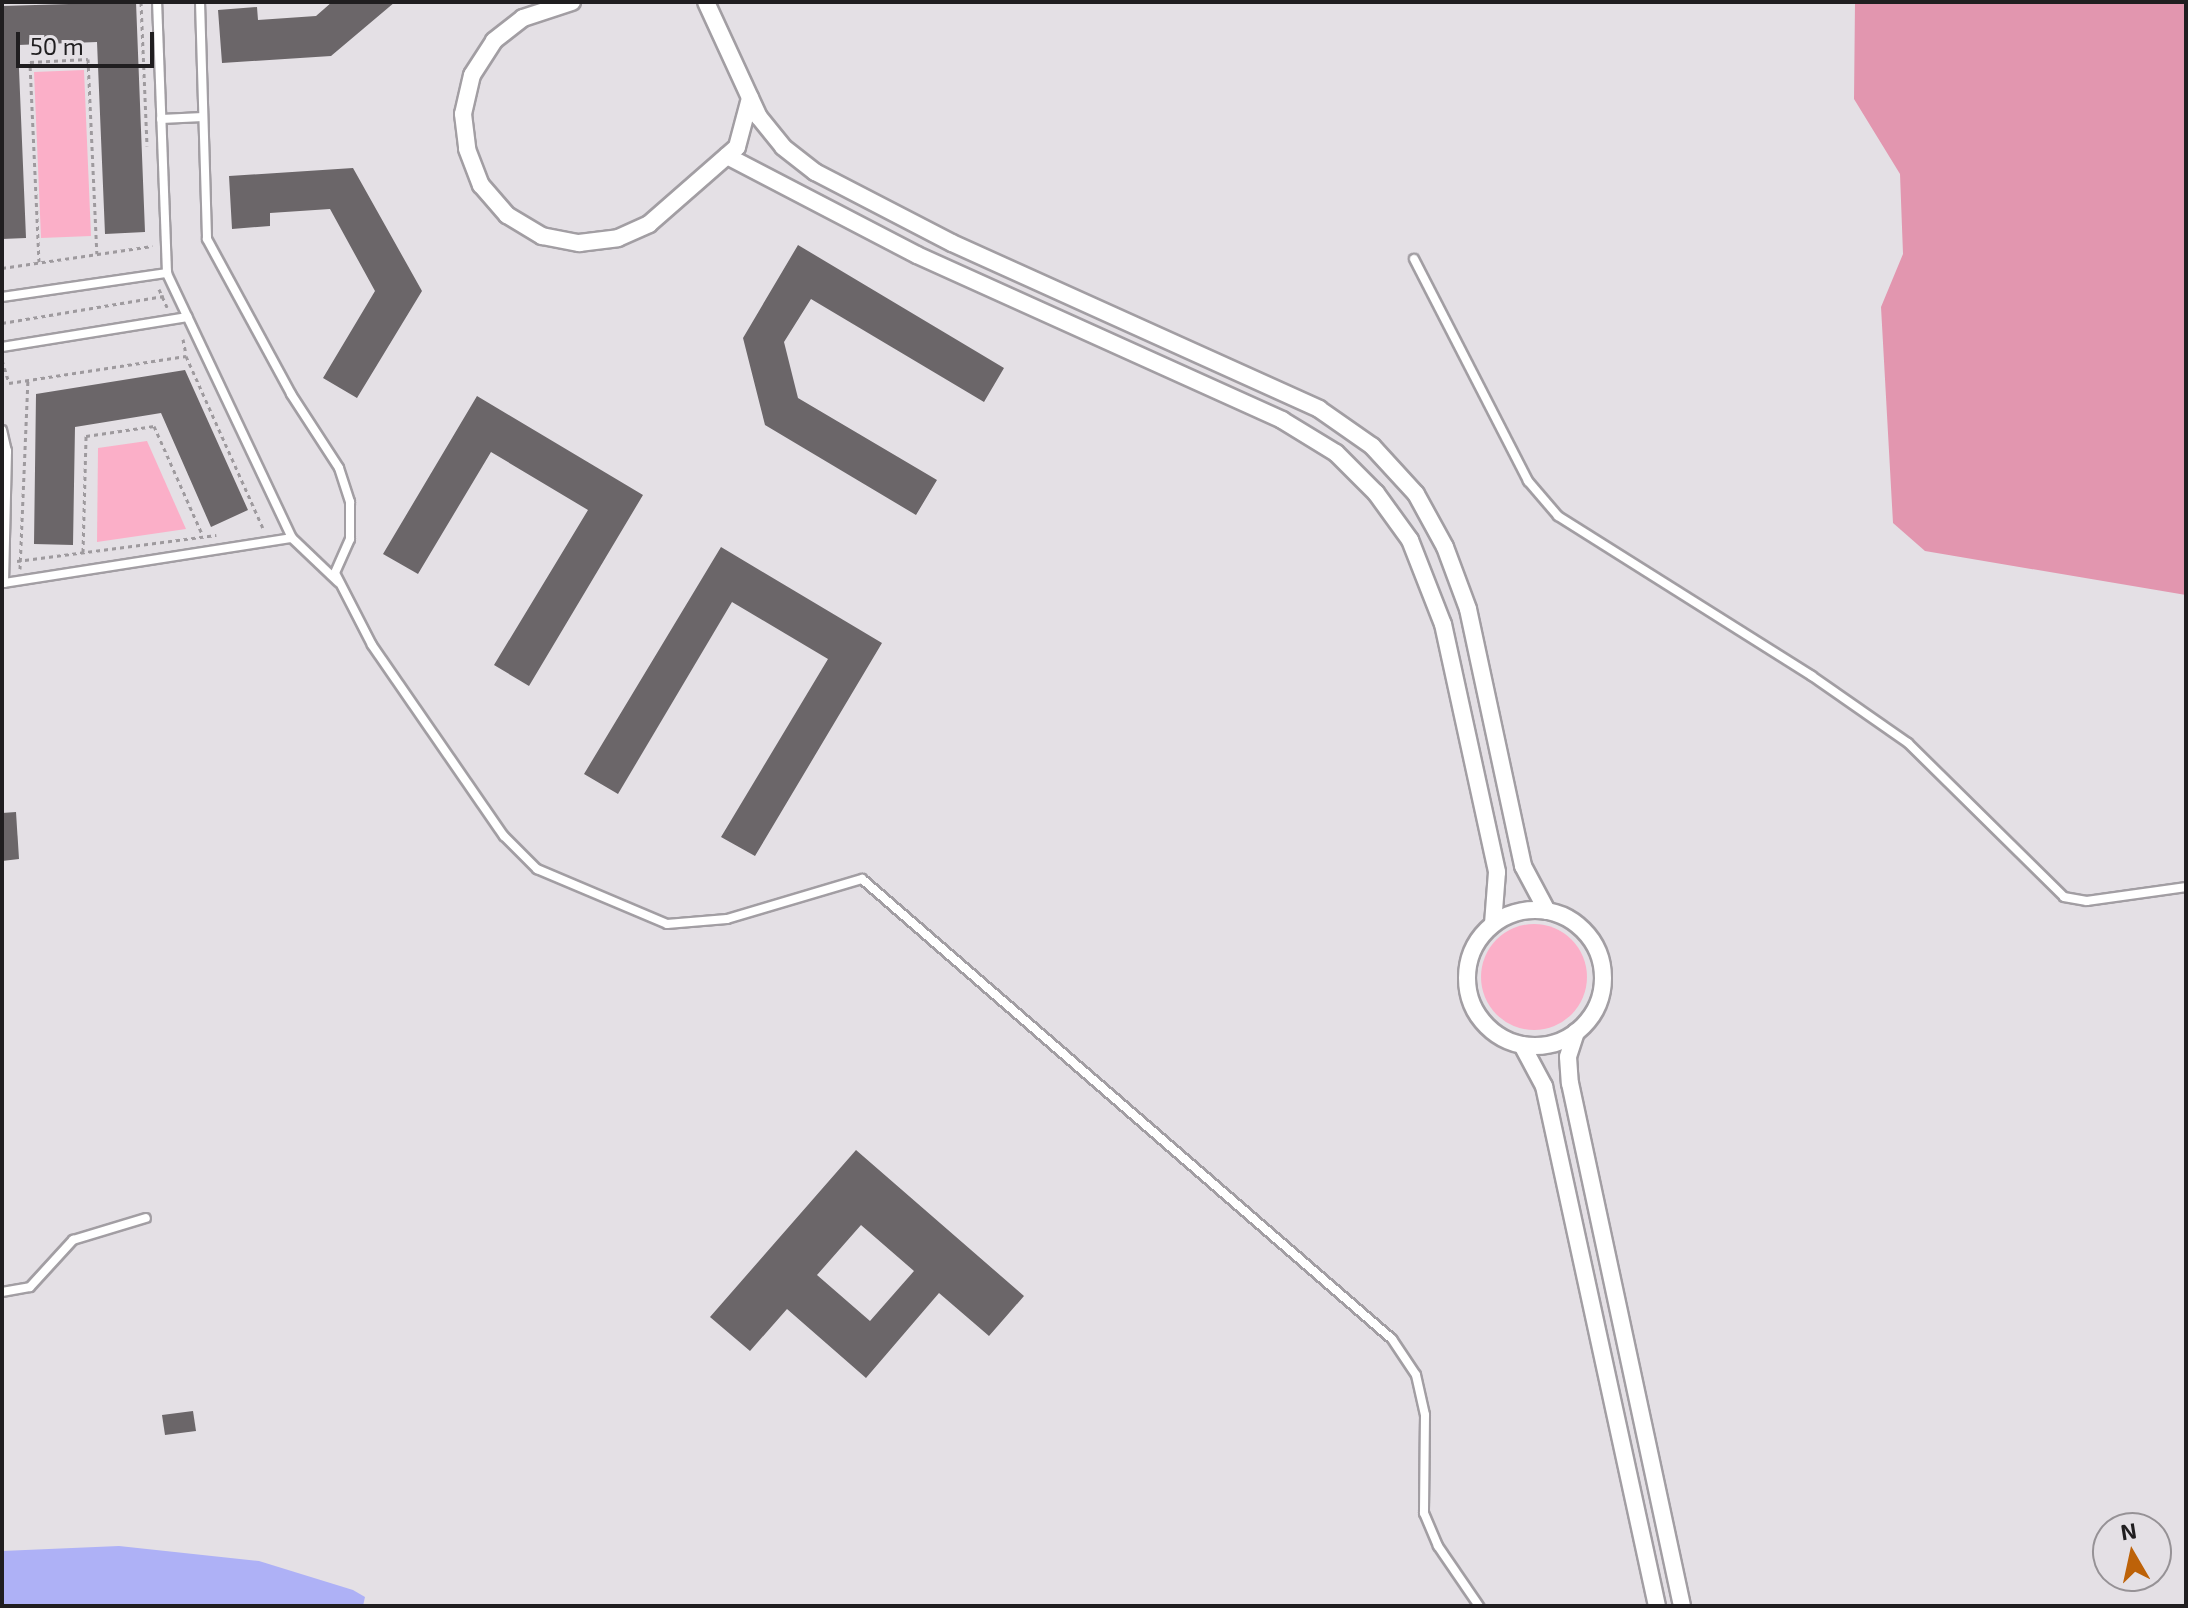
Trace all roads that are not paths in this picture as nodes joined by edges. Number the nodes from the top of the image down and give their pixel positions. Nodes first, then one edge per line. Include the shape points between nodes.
1 (157, 2) edge
2 (200, 2) edge
3 (572, 2) edge
4 (706, 2) edge
5 (750, 98) junction
6 (203, 117) junction
7 (161, 119) junction
8 (727, 156) junction
9 (1414, 259) dead end
10 (167, 273) junction
11 (2, 297) edge
12 (188, 317) junction
13 (2, 347) edge
14 (2, 430) edge
15 (292, 538) junction
16 (342, 586) junction
17 (2186, 887) edge
18 (1547, 911) junction
19 (1493, 924) junction
20 (1576, 1032) junction
21 (1522, 1045) junction
22 (146, 1218) dead end
23 (2, 1292) edge
24 (1479, 1606) edge
25 (1657, 1606) edge
26 (1682, 1606) edge

1 - 7 lane
2 - 6 lane
3 - 8 street via 523,18 494,41 472,75 463,114 467,149 481,185 507,215 542,236 579,243 618,238 649,224
4 - 5 street
5 - 8 street via 745,132
5 - 18 street via 783,147 815,172 952,243 1319,409 1372,446 1416,494 1445,547 1468,609 1523,866
6 - 7 lane
6 - 16 lane via 207,239 291,394 339,468 350,502 350,539 335,573
7 - 10 lane
8 - 19 street via 917,255 1282,420 1336,453 1376,493 1410,540 1443,624 1497,872
9 - 17 lane via 1528,481 1558,516 1908,743 2064,897 2087,901
10 - 11 lane
10 - 12 lane
12 - 13 lane
12 - 15 lane
14 - 15 lane via 7,451 4,583
15 - 16 lane
16 - 24 lane via 389,671 504,836 537,869 667,924 727,919 862,879 1392,1339 1416,1375 1425,1415 1424,1513 1438,1546
18 - 19 street via 1519,912
18 - 20 street via 1584,931 1603,969 1595,1011
19 - 21 street via 1469,959 1470,1001 1496,1034
20 - 21 street via 1551,1044
20 - 26 street via 1568,1057 1570,1083
21 - 25 street via 1544,1086
22 - 23 lane via 73,1240 30,1287

